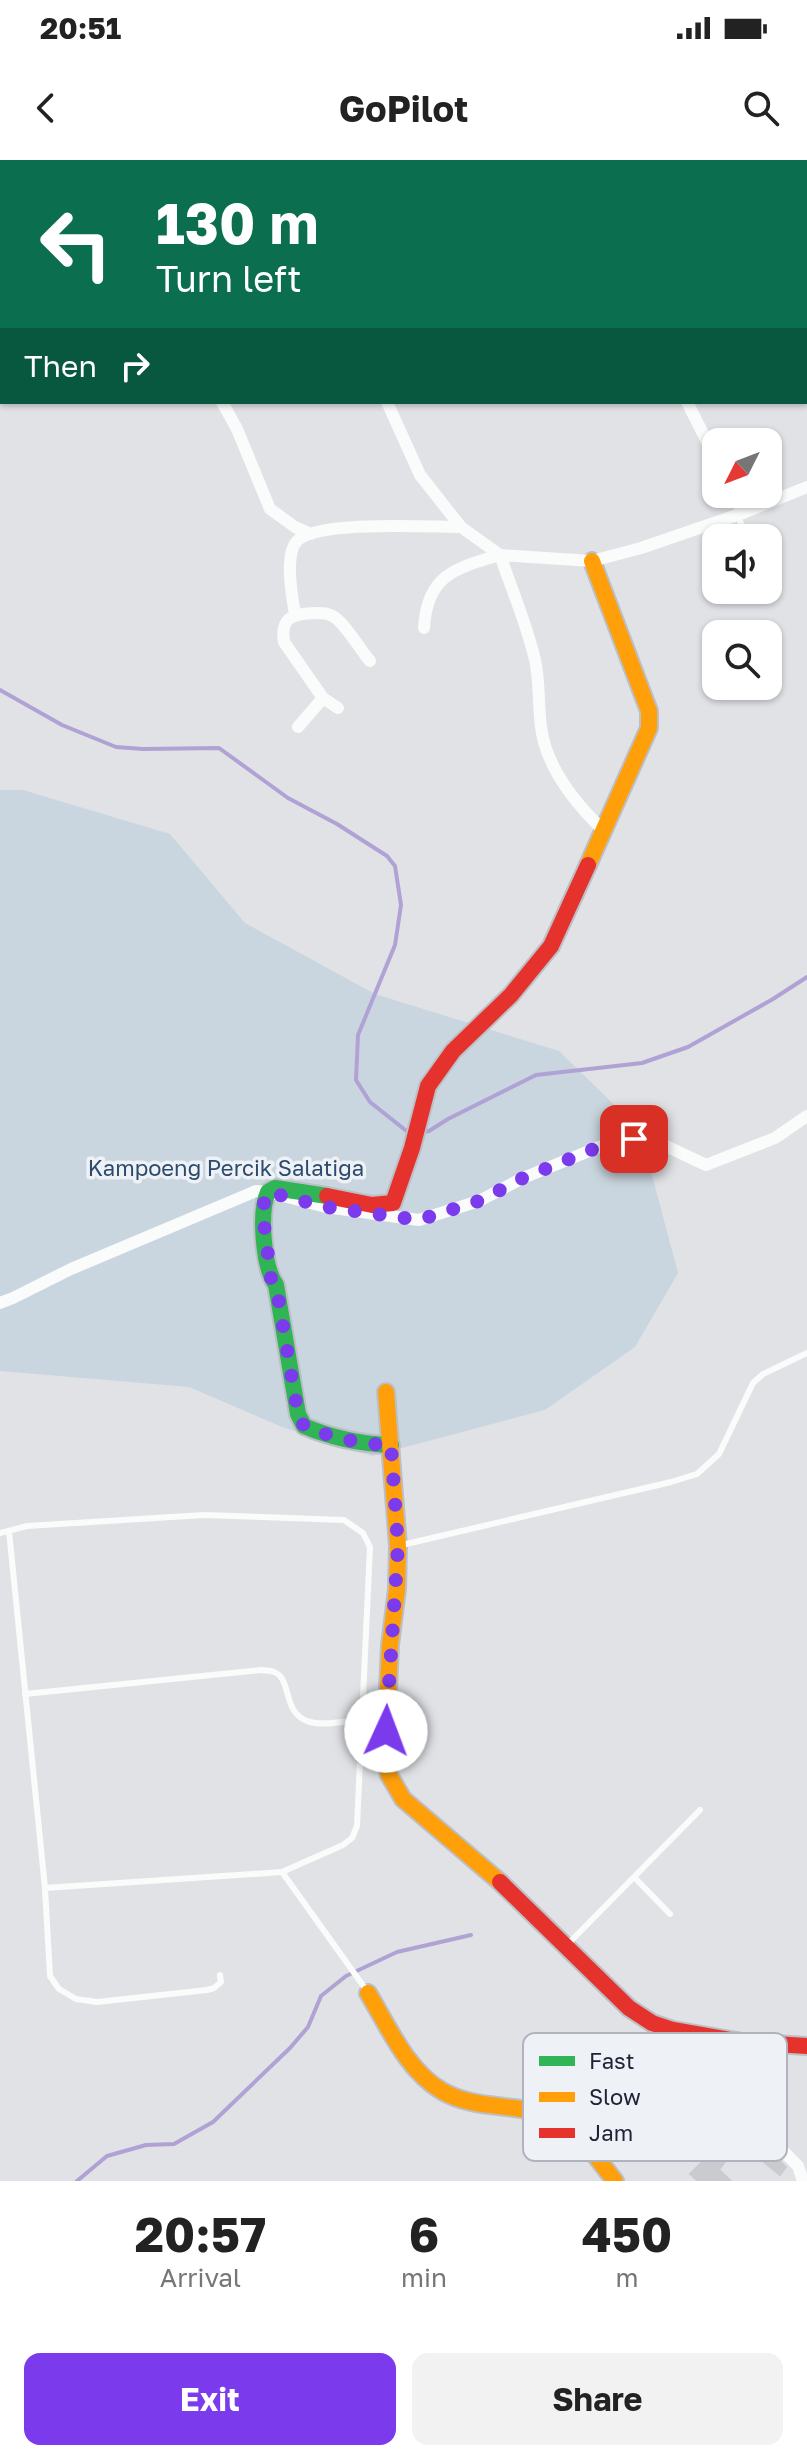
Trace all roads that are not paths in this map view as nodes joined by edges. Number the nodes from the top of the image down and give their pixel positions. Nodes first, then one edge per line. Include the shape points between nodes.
1 (223, 404) edge
2 (388, 404) edge
3 (688, 404) edge
4 (702, 431) edge
5 (807, 487) edge
6 (738, 508) edge
7 (740, 514) junction
8 (743, 524) edge
9 (461, 527) junction
10 (311, 534) junction
11 (500, 555) junction
12 (592, 561) junction
13 (295, 614) junction
14 (424, 628) dead end
15 (370, 661) dead end
16 (323, 698) junction
17 (338, 708) dead end
18 (298, 727) dead end
19 (603, 830) junction
20 (807, 1116) edge
21 (268, 1192) junction
22 (0, 1303) edge
23 (807, 1353) edge
24 (386, 1392) dead end
25 (391, 1445) junction
26 (9, 1531) junction
27 (0, 1533) edge
28 (398, 1546) junction
29 (25, 1694) junction
30 (362, 1720) junction
31 (700, 1810) dead end
32 (282, 1872) junction
33 (634, 1877) junction
34 (45, 1888) junction
35 (670, 1914) dead end
36 (566, 1946) junction
37 (220, 1975) dead end
38 (368, 1993) joint
39 (692, 2033) edge
40 (787, 2044) edge
41 (807, 2046) edge
42 (523, 2111) edge
43 (787, 2155) edge
44 (598, 2161) edge
45 (615, 2181) edge
46 (803, 2181) edge

1 - 10 street via 270,509
2 - 9 street via 420,475
3 - 4 street
5 - 7 street
6 - 7 street
7 - 8 lane
7 - 12 street
9 - 10 street via 341,527
9 - 11 street
10 - 13 street via 297,540 292,552
11 - 12 street
11 - 14 street via 458,569 439,583 426,603
11 - 19 street via 535,658 547,752 564,784
12 - 19 street via 649,711 649,728
13 - 15 street via 336,617
13 - 16 street via 286,624 284,642
16 - 17 street
16 - 18 street
19 - 21 street via 551,946 511,995 453,1051 428,1086 393,1203 372,1205 280,1187
20 - 21 street via 775,1138 706,1165 651,1139 616,1140 479,1201 419,1220 326,1207
21 - 22 street via 256,1191
21 - 25 street via 262,1209 271,1278 298,1414 304,1426 356,1442
23 - 28 lane via 753,1383 719,1454 697,1474
24 - 25 street
25 - 28 street
26 - 27 lane
26 - 29 lane
26 - 30 lane via 204,1515 344,1520 363,1533 370,1547
28 - 36 street via 385,1759 389,1775 403,1799
29 - 30 lane via 261,1670 282,1678 289,1705 299,1717 312,1723
29 - 34 lane
30 - 32 lane via 352,1838
31 - 33 lane
32 - 34 lane
32 - 38 lane
33 - 35 lane
33 - 36 lane
34 - 37 lane via 50,1976 76,1999 97,2002 207,1990 221,1982
36 - 39 street via 629,2008 652,2023
38 - 42 street via 428,2081 464,2099
40 - 41 street
43 - 46 street
44 - 45 street

